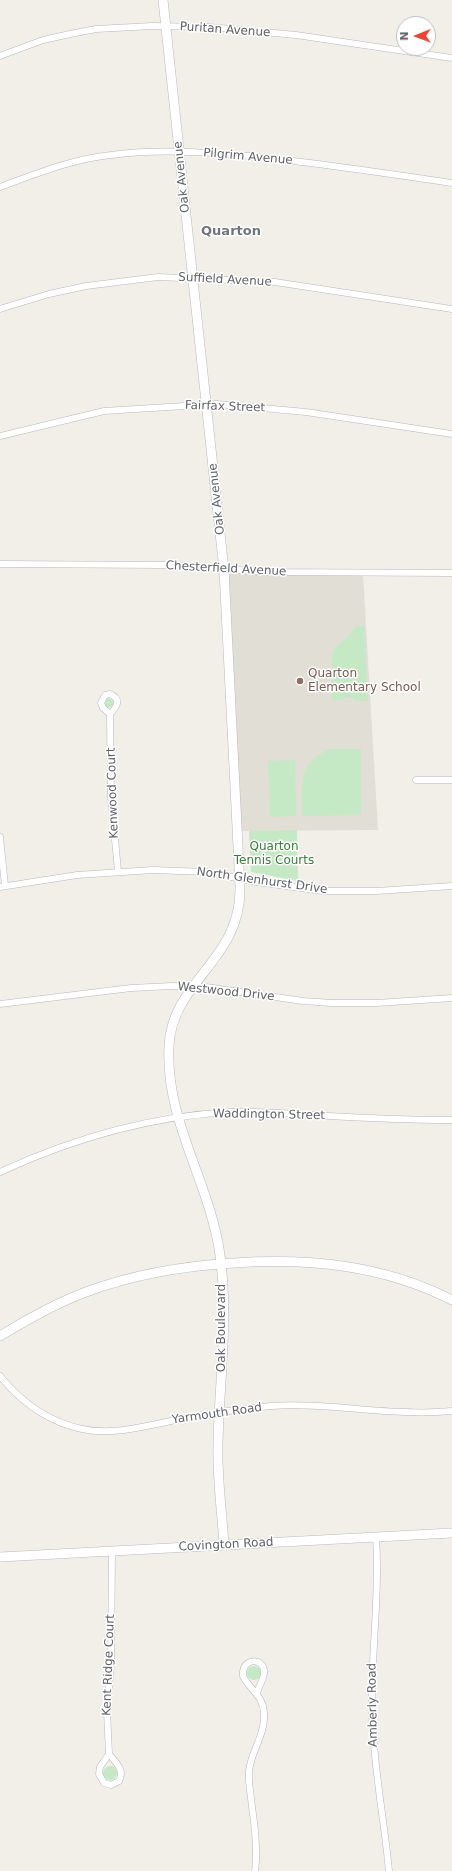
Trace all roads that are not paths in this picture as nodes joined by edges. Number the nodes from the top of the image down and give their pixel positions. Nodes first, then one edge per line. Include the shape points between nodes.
1 (163, 0) edge
2 (166, 27) junction
3 (0, 56) edge
4 (452, 58) edge
5 (180, 152) junction
6 (452, 183) edge
7 (0, 187) edge
8 (193, 278) junction
9 (0, 309) edge
10 (452, 309) edge
11 (206, 404) junction
12 (452, 434) edge
13 (0, 436) edge
14 (0, 564) edge
15 (224, 570) junction
16 (452, 573) edge
17 (110, 714) dead end
18 (416, 780) dead end
19 (452, 780) edge
20 (0, 837) edge
21 (118, 872) junction
22 (239, 878) junction
23 (452, 886) edge
24 (3, 887) edge
25 (193, 987) junction
26 (452, 998) edge
27 (0, 1004) edge
28 (177, 1117) junction
29 (452, 1120) edge
30 (0, 1172) edge
31 (221, 1264) junction
32 (452, 1300) edge
33 (0, 1336) edge
34 (0, 1376) edge
35 (452, 1411) edge
36 (219, 1412) junction
37 (452, 1533) edge
38 (376, 1537) junction
39 (224, 1545) junction
40 (112, 1551) junction
41 (0, 1557) edge
42 (257, 1694) junction
43 (109, 1754) junction
44 (254, 1871) edge
45 (389, 1871) edge

1 - 2 street, Oak Avenue
2 - 3 street, Puritan Avenue via 96,29 44,40
2 - 4 street, Puritan Avenue via 296,35
2 - 5 street, Oak Avenue
5 - 6 street, Pilgrim Avenue via 316,163
5 - 7 street, Pilgrim Avenue via 130,153 79,161
5 - 8 street, Oak Avenue
8 - 9 street, Suffield Avenue via 158,277 86,286
8 - 10 street, Suffield Avenue via 275,282
8 - 11 street, Oak Avenue
11 - 12 street, Fairfax Street via 306,412
11 - 13 street, Fairfax Street via 104,411
11 - 15 street, Oak Avenue
14 - 15 street, Chesterfield Avenue via 165,565
15 - 16 street, Chesterfield Avenue
15 - 22 street, Oak Avenue
17 - 21 street, Kenwood Court via 112,811
18 - 19 street
20 - 24 street
21 - 22 street, North Glenhurst Drive via 206,872
21 - 24 street, North Glenhurst Drive
22 - 23 street, North Glenhurst Drive via 323,891 377,891
22 - 25 street, Oak Avenue via 239,905 232,930 216,958
25 - 26 street, Westwood Drive via 332,1003
25 - 27 street, Westwood Drive via 131,988
25 - 28 street, Oak Avenue via 177,1010 169,1040 169,1072
28 - 29 street, Waddington Street via 253,1112
28 - 30 street, Waddington Street via 86,1138 35,1156
28 - 31 street, Oak Boulevard via 205,1192
31 - 32 street via 278,1260 349,1266 405,1280
31 - 33 street via 168,1269 108,1284 59,1303
31 - 36 street, Oak Boulevard via 224,1340
34 - 36 street, Yarmouth Road via 33,1409 56,1421 83,1429 124,1430
35 - 36 street, Yarmouth Road via 430,1413 272,1406
36 - 39 street, Oak Boulevard via 218,1474
37 - 38 street, Covington Road
38 - 39 street, Covington Road
38 - 45 street, Amberly Road via 378,1587 372,1677 372,1735
39 - 40 street, Covington Road
40 - 41 street, Covington Road
40 - 43 street, Kent Ridge Court via 112,1664 107,1711
42 - 42 street via 245,1680 243,1673 246,1664 253,1661 260,1664 264,1670 264,1678 260,1682
42 - 44 street via 263,1707 264,1719 249,1771 256,1859
43 - 43 street via 99,1774 104,1783 111,1785 119,1781 122,1773

